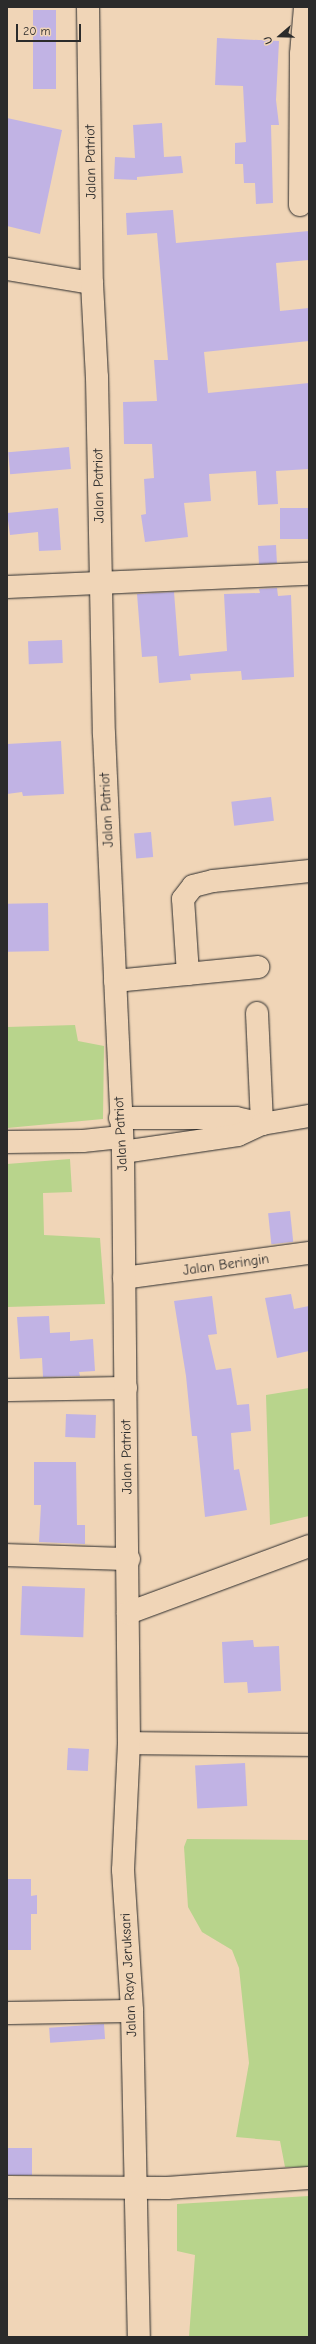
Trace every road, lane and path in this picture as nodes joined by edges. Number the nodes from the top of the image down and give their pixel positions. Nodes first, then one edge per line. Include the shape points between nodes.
1 (88, 7) edge
2 (305, 7) edge
3 (300, 205) dead end
4 (7, 269) edge
5 (92, 283) junction
6 (309, 574) edge
7 (101, 582) junction
8 (7, 587) edge
9 (309, 871) edge
10 (258, 967) dead end
11 (188, 974) junction
12 (121, 981) junction
13 (257, 1012) dead end
14 (309, 1116) edge
15 (262, 1124) junction
16 (122, 1136) junction
17 (7, 1142) edge
18 (309, 1253) edge
19 (134, 1276) junction
20 (126, 1388) junction
21 (7, 1390) edge
22 (309, 1546) edge
23 (7, 1555) edge
24 (129, 1559) junction
25 (128, 1613) junction
26 (130, 1743) junction
27 (309, 1745) edge
28 (132, 2011) junction
29 (7, 2013) edge
30 (309, 2178) edge
31 (7, 2187) edge
32 (139, 2187) junction
33 (138, 2337) edge

1 - 5 street, Jalan Patriot
2 - 3 street via 301,54
4 - 5 street
5 - 7 street, Jalan Patriot
6 - 7 street
7 - 8 street
7 - 12 street, Jalan Patriot via 104,734
9 - 11 street via 213,881 193,886 183,899
10 - 11 street
11 - 12 street
12 - 16 street, Jalan Patriot
13 - 15 street
14 - 15 street
15 - 16 street via 236,1118
15 - 16 street via 238,1135
16 - 17 street
16 - 19 street, Jalan Patriot
18 - 19 street, Jalan Beringin
19 - 20 street, Jalan Patriot
20 - 21 street
20 - 24 street, Jalan Patriot
22 - 25 street
23 - 24 street
24 - 25 street, Jalan Patriot
25 - 26 street, Jalan Raya Jeruksari
26 - 27 street
26 - 28 street, Jalan Raya Jeruksari via 123,1870
28 - 29 street
28 - 32 street, Jalan Raya Jeruksari
30 - 32 street via 167,2188
31 - 32 street
32 - 33 street, Jalan Raya Jeruksari

